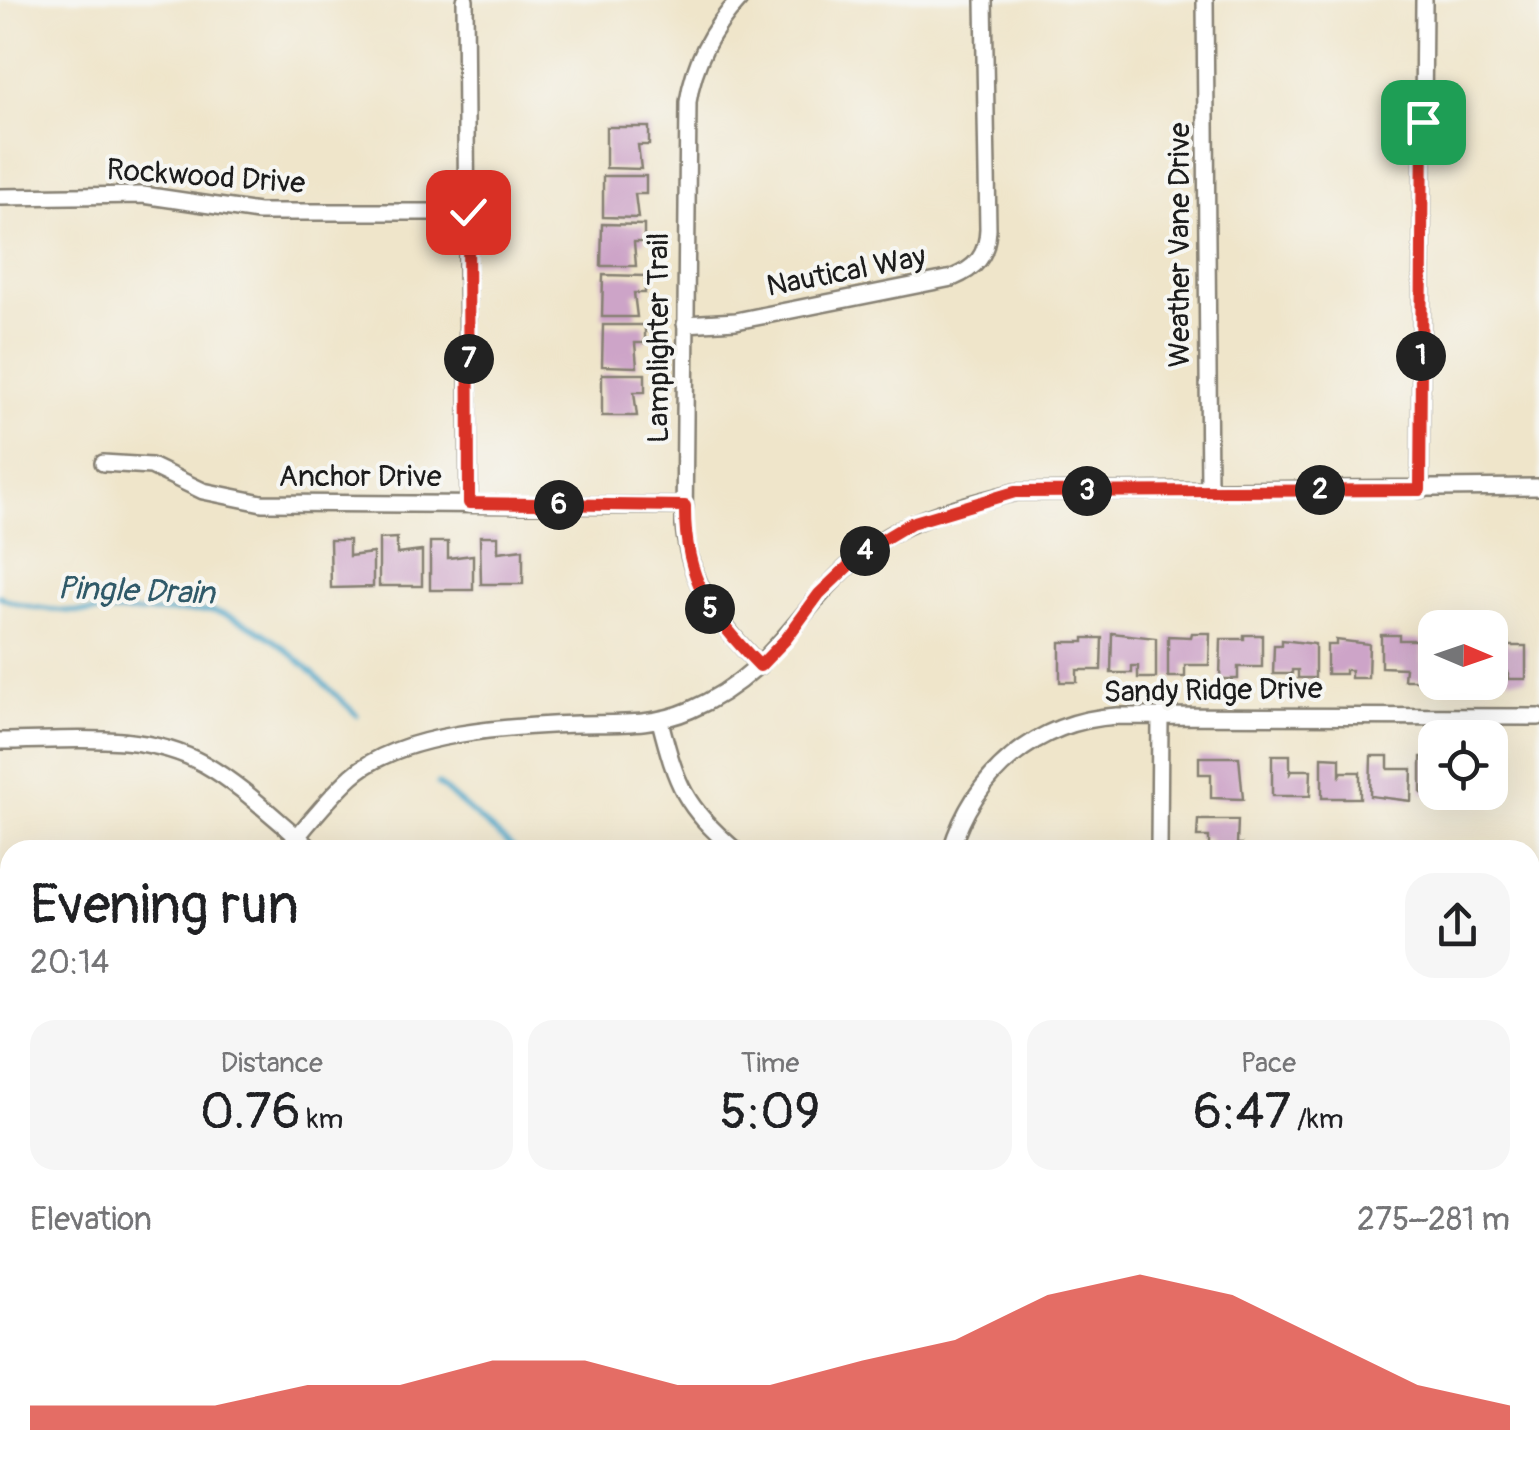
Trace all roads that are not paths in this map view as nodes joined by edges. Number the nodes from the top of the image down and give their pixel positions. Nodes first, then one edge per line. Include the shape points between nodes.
1 (466, 0) edge
2 (739, 0) edge
3 (984, 0) edge
4 (1205, 0) edge
5 (1424, 0) edge
6 (0, 197) edge
7 (468, 212) junction
8 (685, 324) junction
9 (103, 463) dead end
10 (1539, 488) edge
11 (1209, 490) junction
12 (1420, 490) junction
13 (469, 503) junction
14 (685, 506) junction
15 (760, 666) junction
16 (1160, 716) junction
17 (1539, 717) edge
18 (660, 721) junction
19 (0, 741) edge
20 (288, 840) edge
21 (296, 840) edge
22 (725, 840) edge
23 (955, 840) edge
24 (1159, 840) edge

1 - 7 street
2 - 8 street, Lamplighter Trail via 715,28 690,92
3 - 8 street, Nautical Way via 988,230 974,269 736,322
4 - 11 street, Weather Vane Drive
5 - 12 street
6 - 7 street, Rockwood Drive via 142,195 258,212
7 - 13 street
8 - 14 street, Lamplighter Trail
9 - 13 street, Anchor Drive via 151,466 240,501
10 - 12 street
11 - 12 street
11 - 15 street via 1015,492 911,523 864,551
13 - 14 street, Anchor Drive
14 - 15 street, Lamplighter Trail via 690,562 704,600
15 - 18 street via 706,702
16 - 17 street, Sandy Ridge Drive
16 - 23 street, Sandy Ridge Drive via 1086,720 1022,747 972,800
16 - 24 street
18 - 21 street via 506,726 400,750 354,774
18 - 22 street via 692,808
19 - 20 street via 117,741 171,750 219,774

